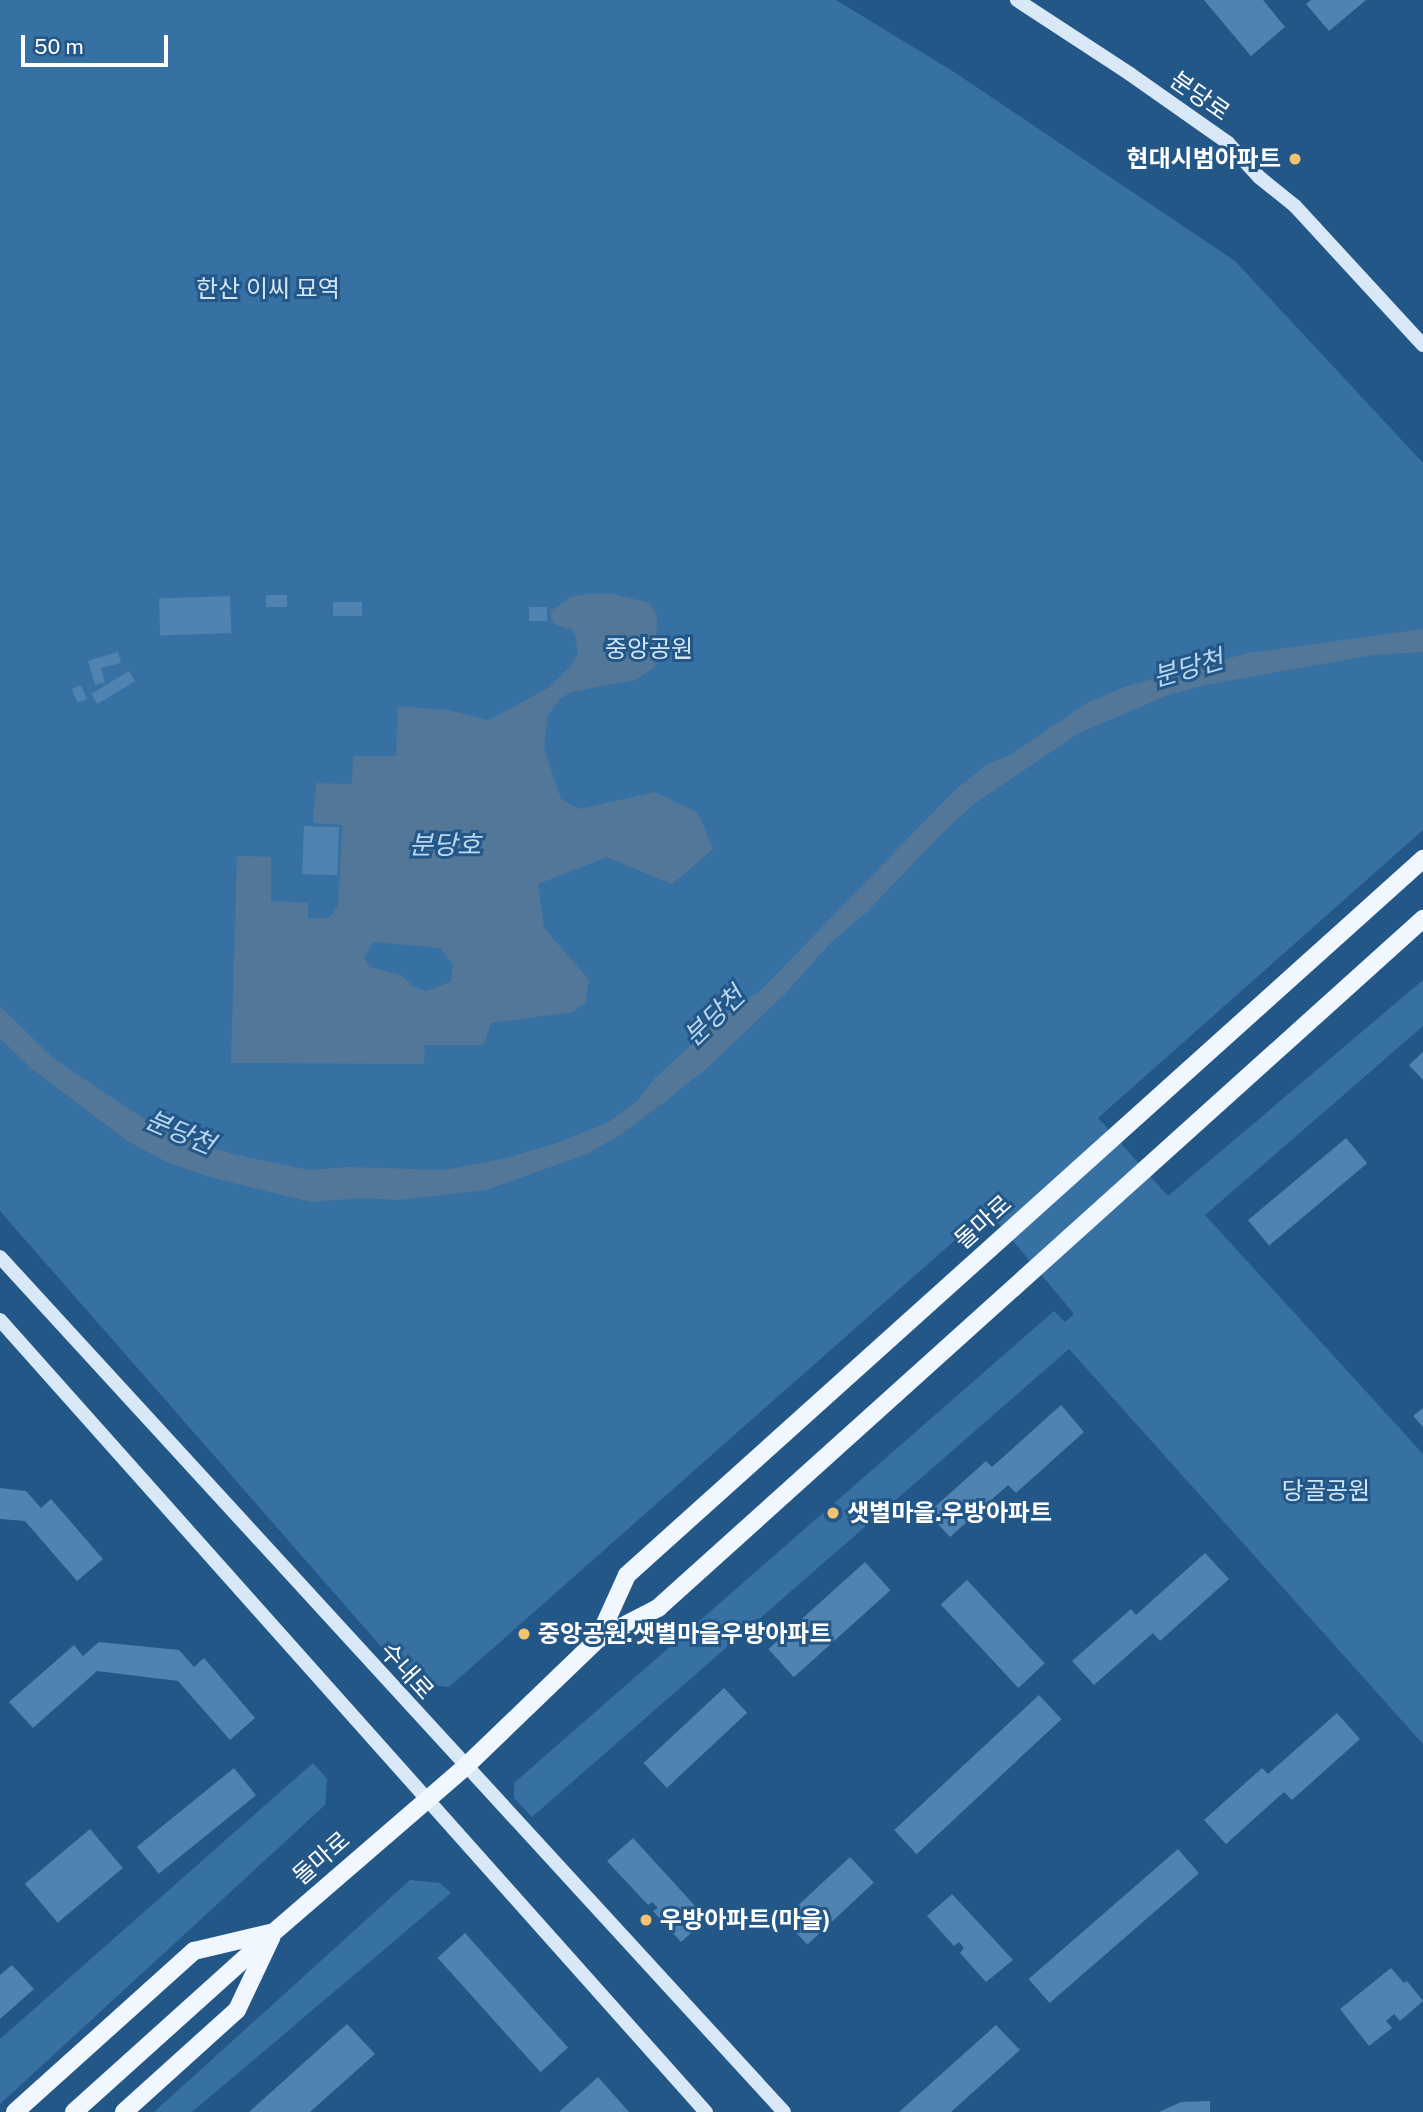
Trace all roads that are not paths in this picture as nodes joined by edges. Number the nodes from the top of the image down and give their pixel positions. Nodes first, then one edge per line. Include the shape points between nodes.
1 (1017, 0) edge
2 (1423, 345) edge
3 (1423, 859) edge
4 (1423, 919) edge
5 (0, 1257) edge
6 (0, 1320) edge
7 (598, 1639) junction
8 (465, 1767) junction
9 (426, 1801) junction
10 (274, 1932) junction
11 (15, 2112) edge
12 (74, 2112) edge
13 (124, 2112) edge
14 (706, 2112) edge
15 (784, 2112) edge

1 - 2 main road, 분당로 via 1228,143 1259,177 1295,206
3 - 7 main road, 돌마로 via 627,1575
4 - 7 main road, 돌마로 via 658,1608
5 - 8 main road, 수내로
6 - 9 main road
7 - 8 main road, 돌마로
8 - 9 main road, 돌마로
8 - 15 main road, 수내로
9 - 10 main road, 돌마로
9 - 14 main road
10 - 11 main road via 194,1951
10 - 12 main road, 돌마로
10 - 13 main road via 237,2010

